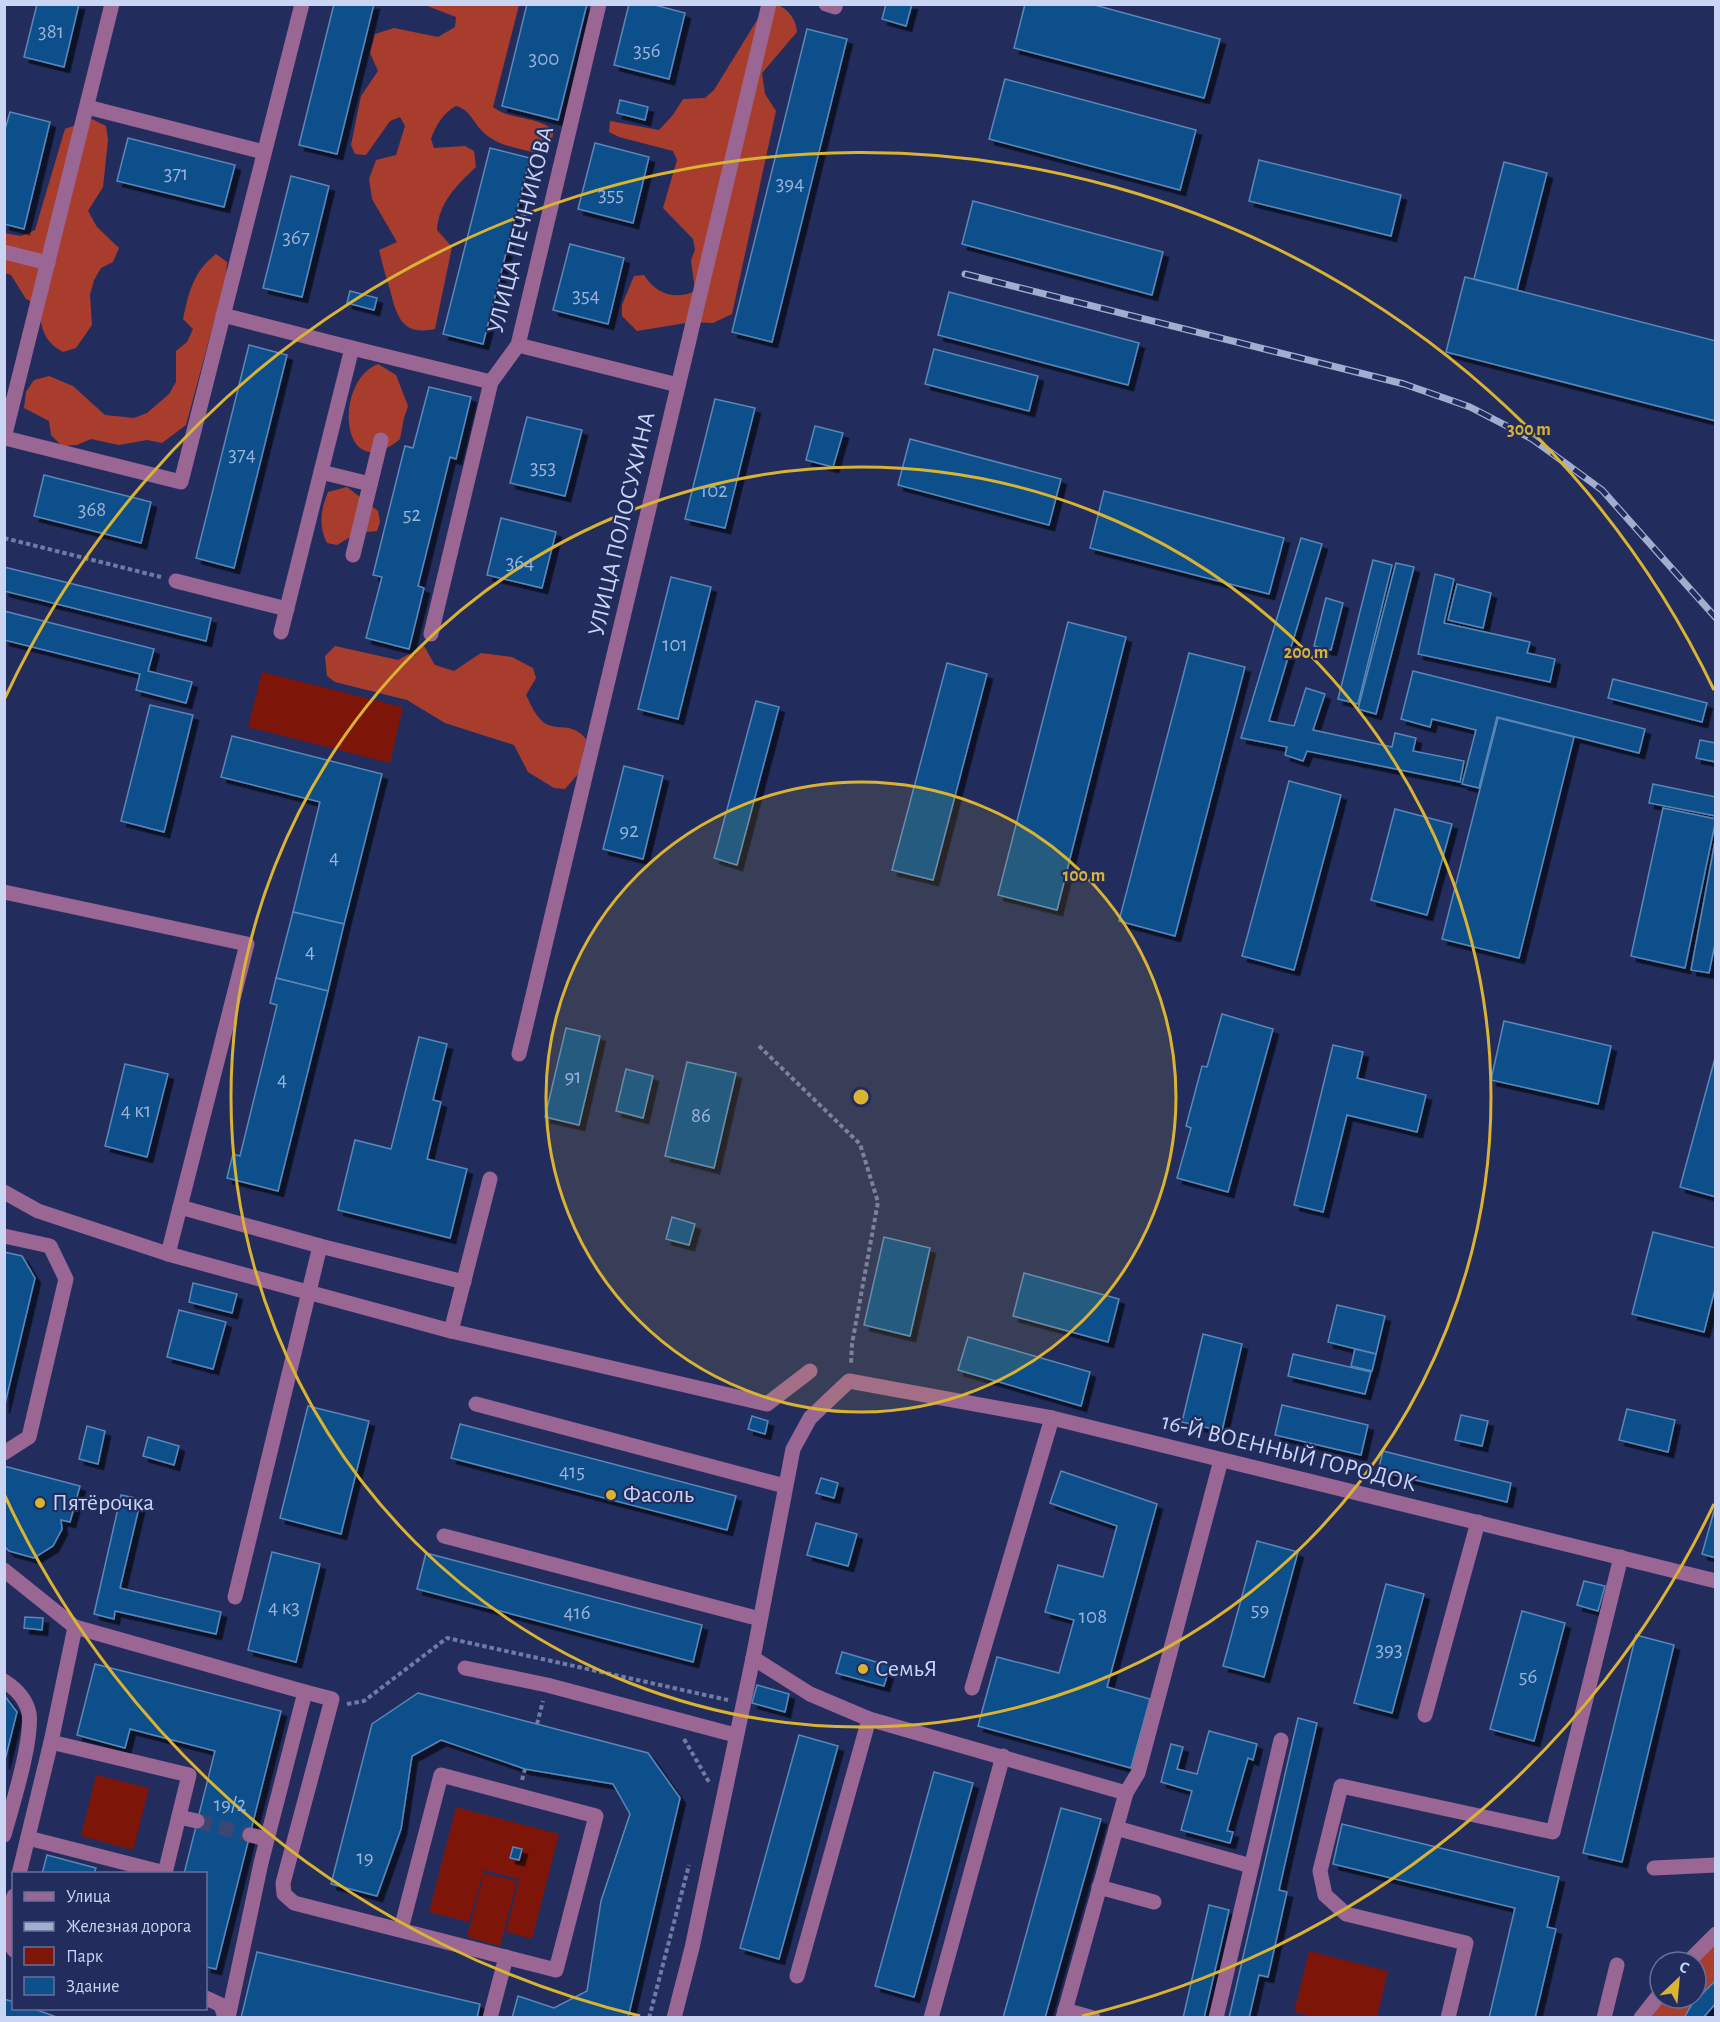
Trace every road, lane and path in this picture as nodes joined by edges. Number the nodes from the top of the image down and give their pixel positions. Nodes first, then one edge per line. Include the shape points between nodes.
1 (112, 4) edge
2 (302, 4) edge
3 (599, 4) edge
4 (769, 4) edge
5 (87, 107) junction
6 (264, 152) junction
7 (4, 252) edge
8 (48, 263) junction
9 (223, 315) junction
10 (518, 345) junction
11 (352, 348) junction
12 (491, 382) junction
13 (678, 385) junction
14 (5, 438) edge
15 (381, 441) dead end
16 (321, 472) junction
17 (370, 484) junction
18 (4, 538) edge
19 (353, 555) dead end
20 (176, 581) joint
21 (287, 609) junction
22 (281, 632) dead end
23 (431, 634) dead end
24 (4, 892) edge
25 (759, 1046) dead end
26 (519, 1054) dead end
27 (490, 1179) dead end
28 (4, 1192) edge
29 (180, 1207) junction
30 (4, 1236) edge
31 (320, 1246) junction
32 (168, 1254) junction
33 (464, 1282) junction
34 (309, 1292) junction
35 (451, 1330) junction
36 (810, 1371) dead end
37 (849, 1381) junction
38 (476, 1404) dead end
39 (1052, 1418) junction
40 (4, 1453) edge
41 (1221, 1460) junction
42 (785, 1486) junction
43 (1478, 1522) junction
44 (444, 1536) dead end
45 (1622, 1557) junction
46 (4, 1570) edge
47 (1716, 1581) edge
48 (235, 1597) dead end
49 (760, 1619) junction
50 (75, 1627) junction
51 (753, 1658) junction
52 (465, 1668) dead end
53 (4, 1681) edge
54 (972, 1688) dead end
55 (305, 1692) junction
56 (1425, 1715) dead end
57 (672, 1718) junction
58 (868, 1719) junction
59 (735, 1735) junction
60 (1281, 1740) dead end
61 (51, 1742) junction
62 (1003, 1756) junction
63 (710, 1784) dead end
64 (1126, 1792) junction
65 (179, 1817) junction
66 (197, 1821) tunnel mouth
67 (1116, 1828) junction
68 (250, 1834) tunnel mouth
69 (4, 1835) edge
70 (28, 1838) junction
71 (267, 1839) junction
72 (690, 1862) dead end
73 (1716, 1865) edge
74 (1251, 1866) junction
75 (1654, 1868) dead end
76 (20, 1872) edge
77 (161, 1872) edge
78 (165, 1872) edge
79 (1100, 1887) junction
80 (1154, 1902) dead end
81 (12, 1904) edge
82 (401, 1929) junction
83 (1716, 1934) edge
84 (12, 1947) edge
85 (1700, 1950) edge
86 (506, 1957) junction
87 (1617, 1965) dead end
88 (797, 1977) dead end
89 (207, 1998) edge
90 (1064, 2014) edge
91 (226, 2018) edge
92 (490, 2018) edge
93 (649, 2018) edge
94 (674, 2018) edge
95 (930, 2018) edge
96 (1093, 2018) edge
97 (1216, 2018) edge
98 (1448, 2018) edge
99 (1604, 2018) edge

1 - 5 street
2 - 6 street
3 - 10 street, УЛИЦА ПЕЧНИКОВА
4 - 13 street, УЛИЦА ПОЛОСУХИНА
5 - 6 street
5 - 8 street
6 - 9 street
7 - 8 street
8 - 14 street
9 - 11 street
9 - 14 street via 181,482
10 - 12 street, УЛИЦА ПЕЧНИКОВА
10 - 13 street
11 - 12 street
11 - 16 street
12 - 23 street, УЛИЦА ПЕЧНИКОВА
13 - 26 street, УЛИЦА ПОЛОСУХИНА
15 - 17 street
16 - 17 street
16 - 21 street
17 - 19 street
18 - 20 path
20 - 21 street
21 - 22 street
24 - 29 street via 247,944
25 - 37 path via 860,1144 878,1202
27 - 33 street
28 - 32 street via 38,1211
29 - 31 street
29 - 32 street
30 - 40 street via 50,1246 66,1279 29,1437
31 - 33 street
31 - 34 street
32 - 34 street
33 - 35 street
34 - 35 street
34 - 48 street
35 - 36 street via 767,1404
37 - 39 street, 16-Й ВОЕННЫЙ ГОРОДОК
37 - 42 street via 810,1418 793,1449
38 - 42 street
39 - 41 street, 16-Й ВОЕННЫЙ ГОРОДОК
39 - 54 street
41 - 43 street, 16-Й ВОЕННЫЙ ГОРОДОК
41 - 64 street via 1138,1773
42 - 49 street
43 - 45 street, 16-Й ВОЕННЫЙ ГОРОДОК
43 - 56 street
44 - 49 street
45 - 47 street, 16-Й ВОЕННЫЙ ГОРОДОК
45 - 98 street via 1553,1832 1341,1786 1320,1871 1325,1895 1347,1914 1466,1943
46 - 50 street
49 - 51 street
50 - 55 street
50 - 61 street
51 - 58 street via 810,1694
51 - 59 street
52 - 57 street
53 - 69 street via 17,1689 29,1712 29,1735
55 - 71 street
55 - 82 street via 332,1699 283,1882 284,1894 294,1903
57 - 59 street
57 - 63 path
58 - 62 street
58 - 88 street
59 - 94 street
60 - 74 street
61 - 65 street via 189,1775
61 - 70 street
62 - 64 street
62 - 95 street
64 - 67 street
65 - 66 street
65 - 78 street
67 - 74 street
67 - 79 street
68 - 71 street
70 - 76 street
70 - 77 street
71 - 91 street
72 - 93 path
73 - 75 street
74 - 97 street
79 - 80 street
79 - 90 street
81 - 84 street via 6,1928
82 - 86 street
82 - 86 street via 441,1775 596,1816 556,1970
83 - 85 street
86 - 92 street
87 - 99 street
89 - 91 street via 221,2005
90 - 96 street

